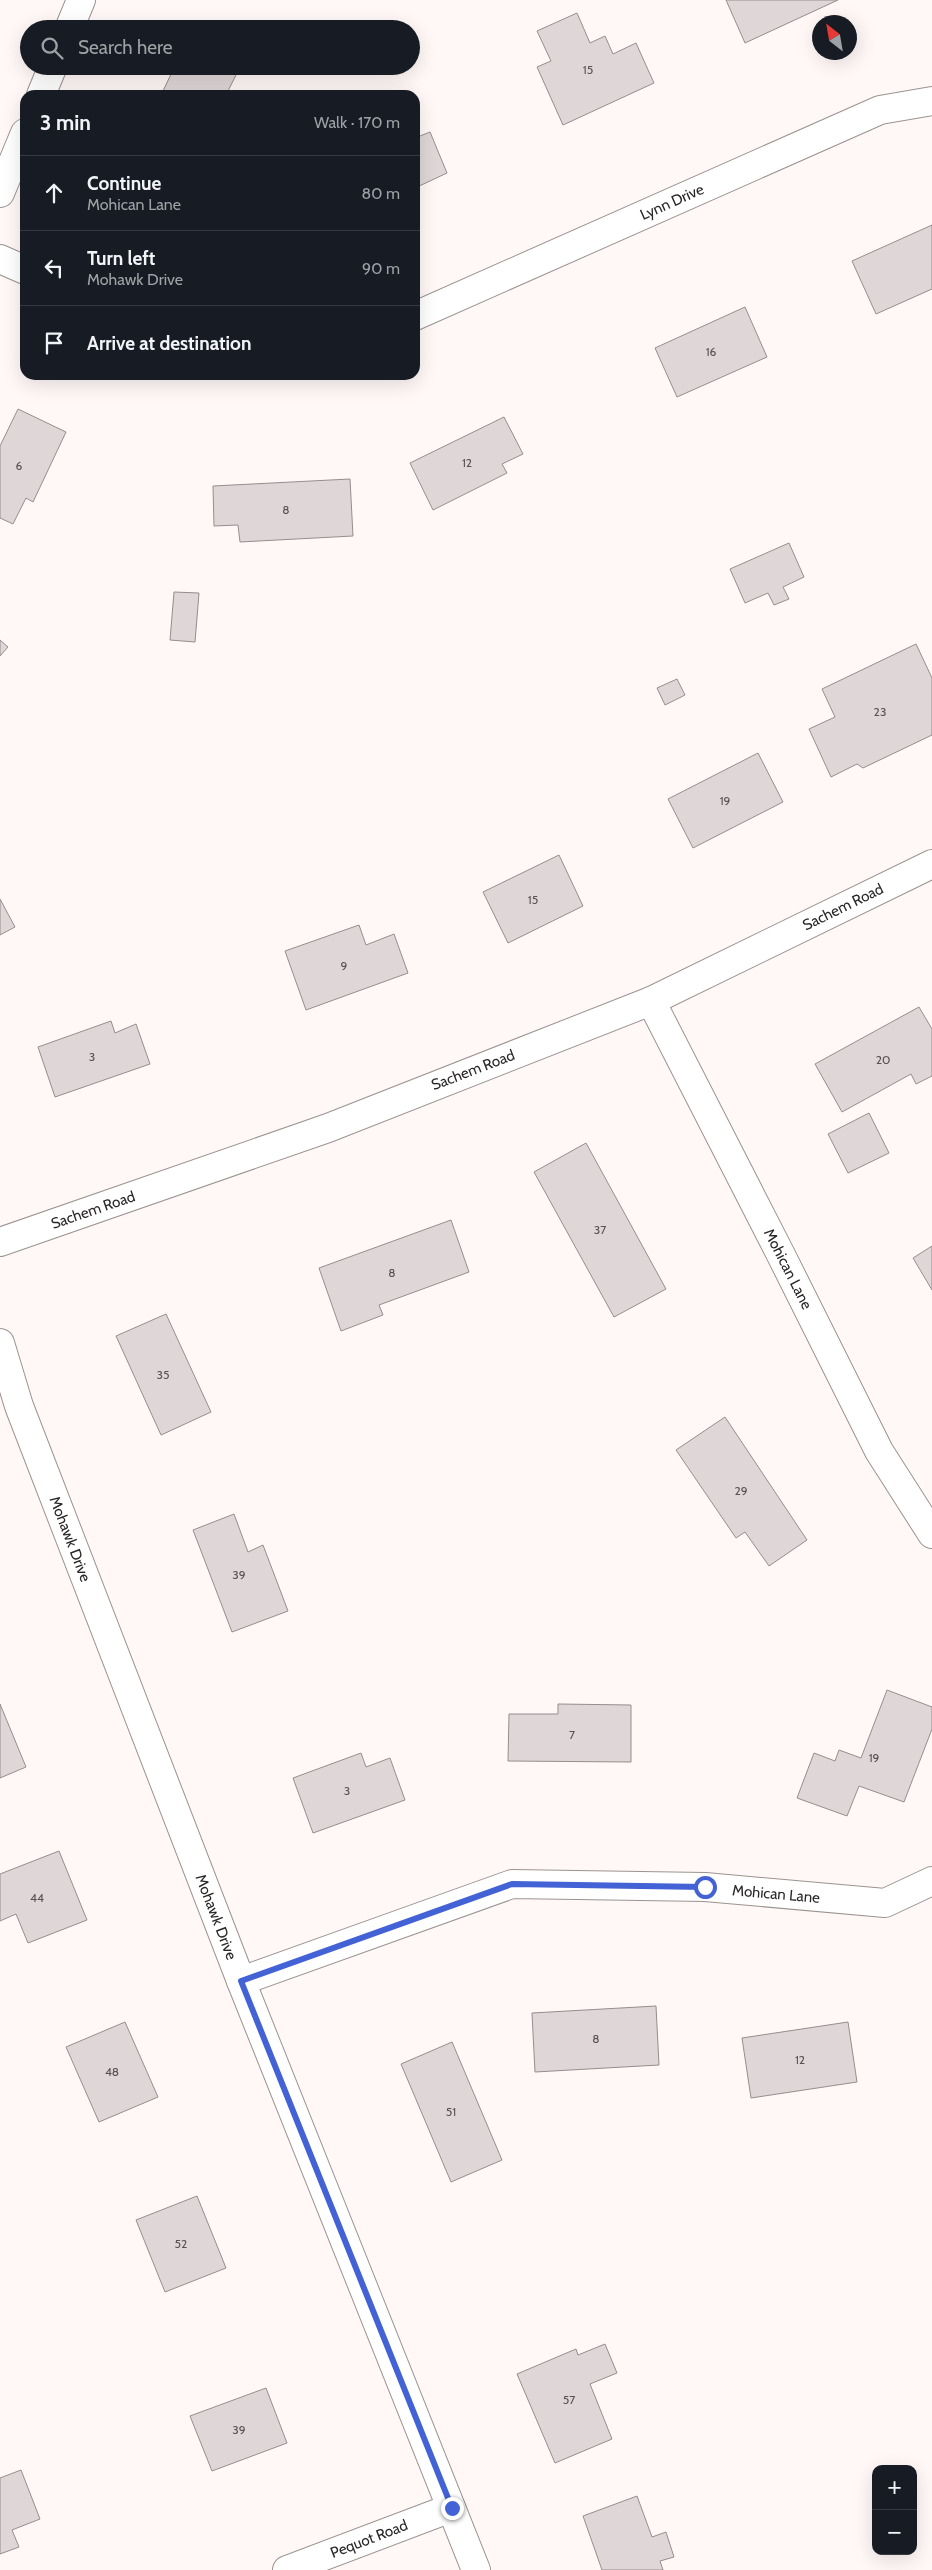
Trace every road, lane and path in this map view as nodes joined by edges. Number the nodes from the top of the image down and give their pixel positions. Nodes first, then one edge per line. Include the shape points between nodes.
1 (81, 0) edge
2 (73, 20) edge
3 (49, 75) edge
4 (43, 90) edge
5 (932, 101) edge
6 (20, 145) edge
7 (0, 193) edge
8 (0, 259) edge
9 (20, 268) edge
10 (420, 314) edge
11 (932, 864) edge
12 (651, 1001) junction
13 (0, 1242) edge
14 (0, 1343) edge
15 (932, 1534) edge
16 (932, 1880) edge
17 (241, 1981) junction
18 (452, 2508) junction
19 (286, 2570) edge
20 (476, 2570) edge

1 - 2 street
3 - 4 street
5 - 10 street, Lynn Drive via 880,110
6 - 7 street
8 - 9 street
11 - 12 street, Sachem Road
12 - 13 street, Sachem Road via 328,1128
12 - 15 street, Mohican Lane via 879,1451
14 - 17 street, Mohawk Drive via 19,1406
16 - 17 street, Mohican Lane via 885,1903 705,1887 512,1884
17 - 18 street, Mohawk Drive
18 - 19 street, Pequot Road
18 - 20 street, Mohawk Drive

